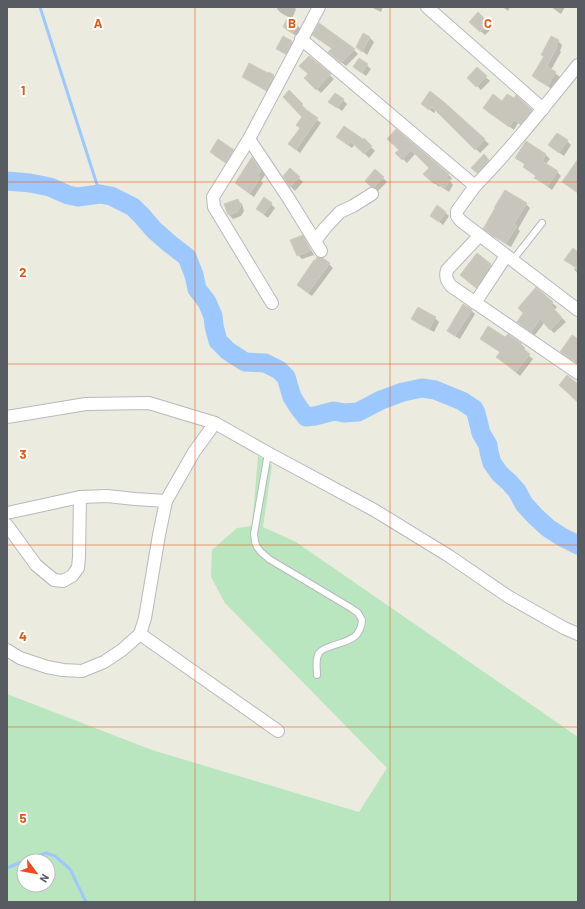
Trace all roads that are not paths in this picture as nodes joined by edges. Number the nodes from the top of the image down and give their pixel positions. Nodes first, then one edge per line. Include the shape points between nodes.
1 (319, 7) edge
2 (427, 7) edge
3 (301, 39) junction
4 (578, 65) edge
5 (543, 109) junction
6 (249, 139) junction
7 (475, 186) junction
8 (372, 194) dead end
9 (542, 223) dead end
10 (479, 236) junction
11 (509, 258) junction
12 (272, 303) dead end
13 (475, 303) junction
14 (578, 310) edge
15 (578, 373) edge
16 (7, 417) edge
17 (215, 423) junction
18 (268, 453) junction
19 (80, 497) junction
20 (166, 501) junction
21 (7, 513) edge
22 (7, 525) edge
23 (140, 634) junction
24 (578, 634) edge
25 (7, 650) edge
26 (317, 675) dead end
27 (278, 731) dead end

1 - 3 street
2 - 5 street
3 - 6 street
3 - 7 street
4 - 5 street
5 - 7 street
6 - 8 street via 318,246 325,228 340,212
6 - 12 street via 213,196 214,207
7 - 10 street via 456,216
9 - 11 lane
10 - 11 street
10 - 13 street via 446,274 451,286
11 - 13 street
11 - 14 street
13 - 15 street
16 - 17 street via 86,404 149,403
17 - 18 street
17 - 20 street via 194,452
18 - 24 street via 374,510 509,597
18 - 26 lane via 255,530 256,547 269,559 351,608 362,620 360,631 351,640 324,649 319,654 316,663
19 - 20 street via 107,496
19 - 21 street
19 - 22 street via 78,568 72,576 63,581 54,580 36,565
20 - 23 street
23 - 25 street via 104,662 82,671 46,667 20,658
23 - 27 street

